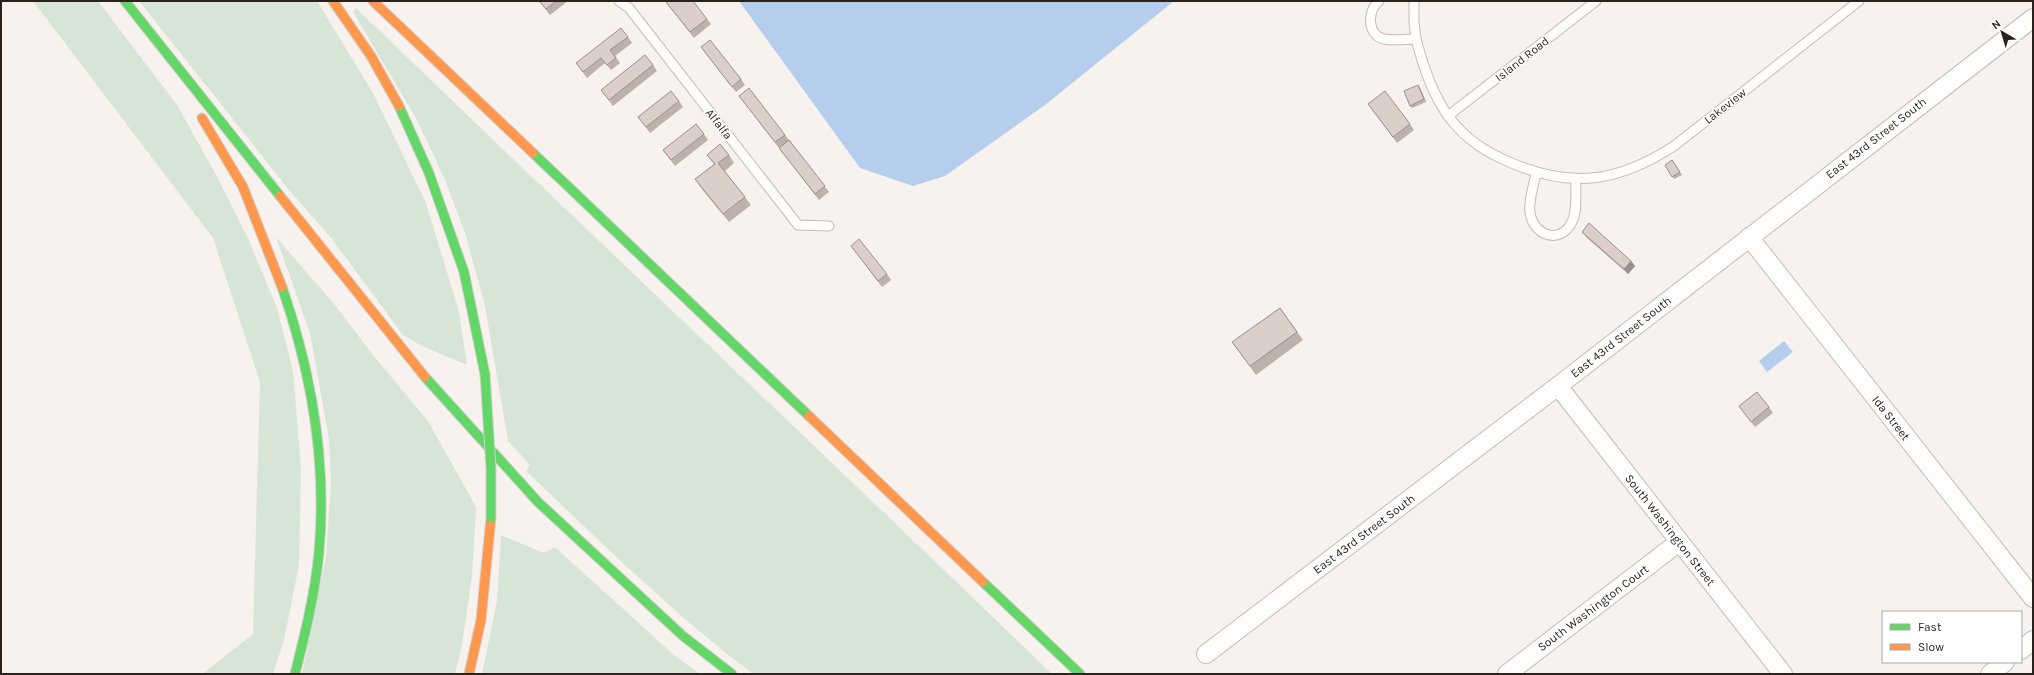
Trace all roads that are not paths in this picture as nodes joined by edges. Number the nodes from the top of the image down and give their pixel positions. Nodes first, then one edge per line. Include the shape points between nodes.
1 (125, 1) edge
2 (333, 1) edge
3 (373, 1) edge
4 (619, 1) edge
5 (1379, 1) edge
6 (1414, 1) edge
7 (1596, 1) edge
8 (1859, 1) edge
9 (2033, 18) edge
10 (148, 31) junction
11 (1416, 39) junction
12 (188, 96) dead end
13 (197, 109) dead end
14 (1448, 116) junction
15 (1536, 173) junction
16 (1576, 179) junction
17 (829, 226) dead end
18 (1750, 237) junction
19 (1558, 386) junction
20 (1680, 542) junction
21 (2033, 598) edge
22 (2033, 640) edge
23 (2022, 649) edge
24 (1206, 654) dead end
25 (2004, 663) edge
26 (295, 674) edge
27 (469, 674) edge
28 (732, 674) edge
29 (1080, 674) edge
30 (1507, 674) edge
31 (1783, 674) edge
32 (1990, 674) edge

1 - 10 highway
2 - 27 highway, bridge via 360,37 396,100 423,155 466,284 485,374 491,468 490,518 481,620
3 - 29 highway
4 - 17 lane, Alfalfa via 629,8 798,225
5 - 11 lane via 1371,9 1369,18 1377,36 1384,39
6 - 11 lane, Lakeview
7 - 14 lane, Island Road
8 - 16 lane, Lakeview via 1654,159 1610,176
9 - 18 street, East 43rd Street South
10 - 12 highway
10 - 28 highway via 411,362 460,418 538,502 622,582 683,636
11 - 14 lane, Lakeview via 1432,88
13 - 26 highway via 240,181 273,259 294,322 311,390 320,464 320,535 310,619
14 - 15 lane, Lakeview via 1469,140 1494,156
15 - 16 lane, Lakeview
15 - 16 lane via 1530,212 1538,230 1546,235 1558,235 1572,223
18 - 19 street, East 43rd Street South
18 - 21 street, Ida Street
19 - 20 street, South Washington Street
19 - 24 street, East 43rd Street South
20 - 30 street, South Washington Court
20 - 31 street, South Washington Street
22 - 23 street
25 - 32 street

